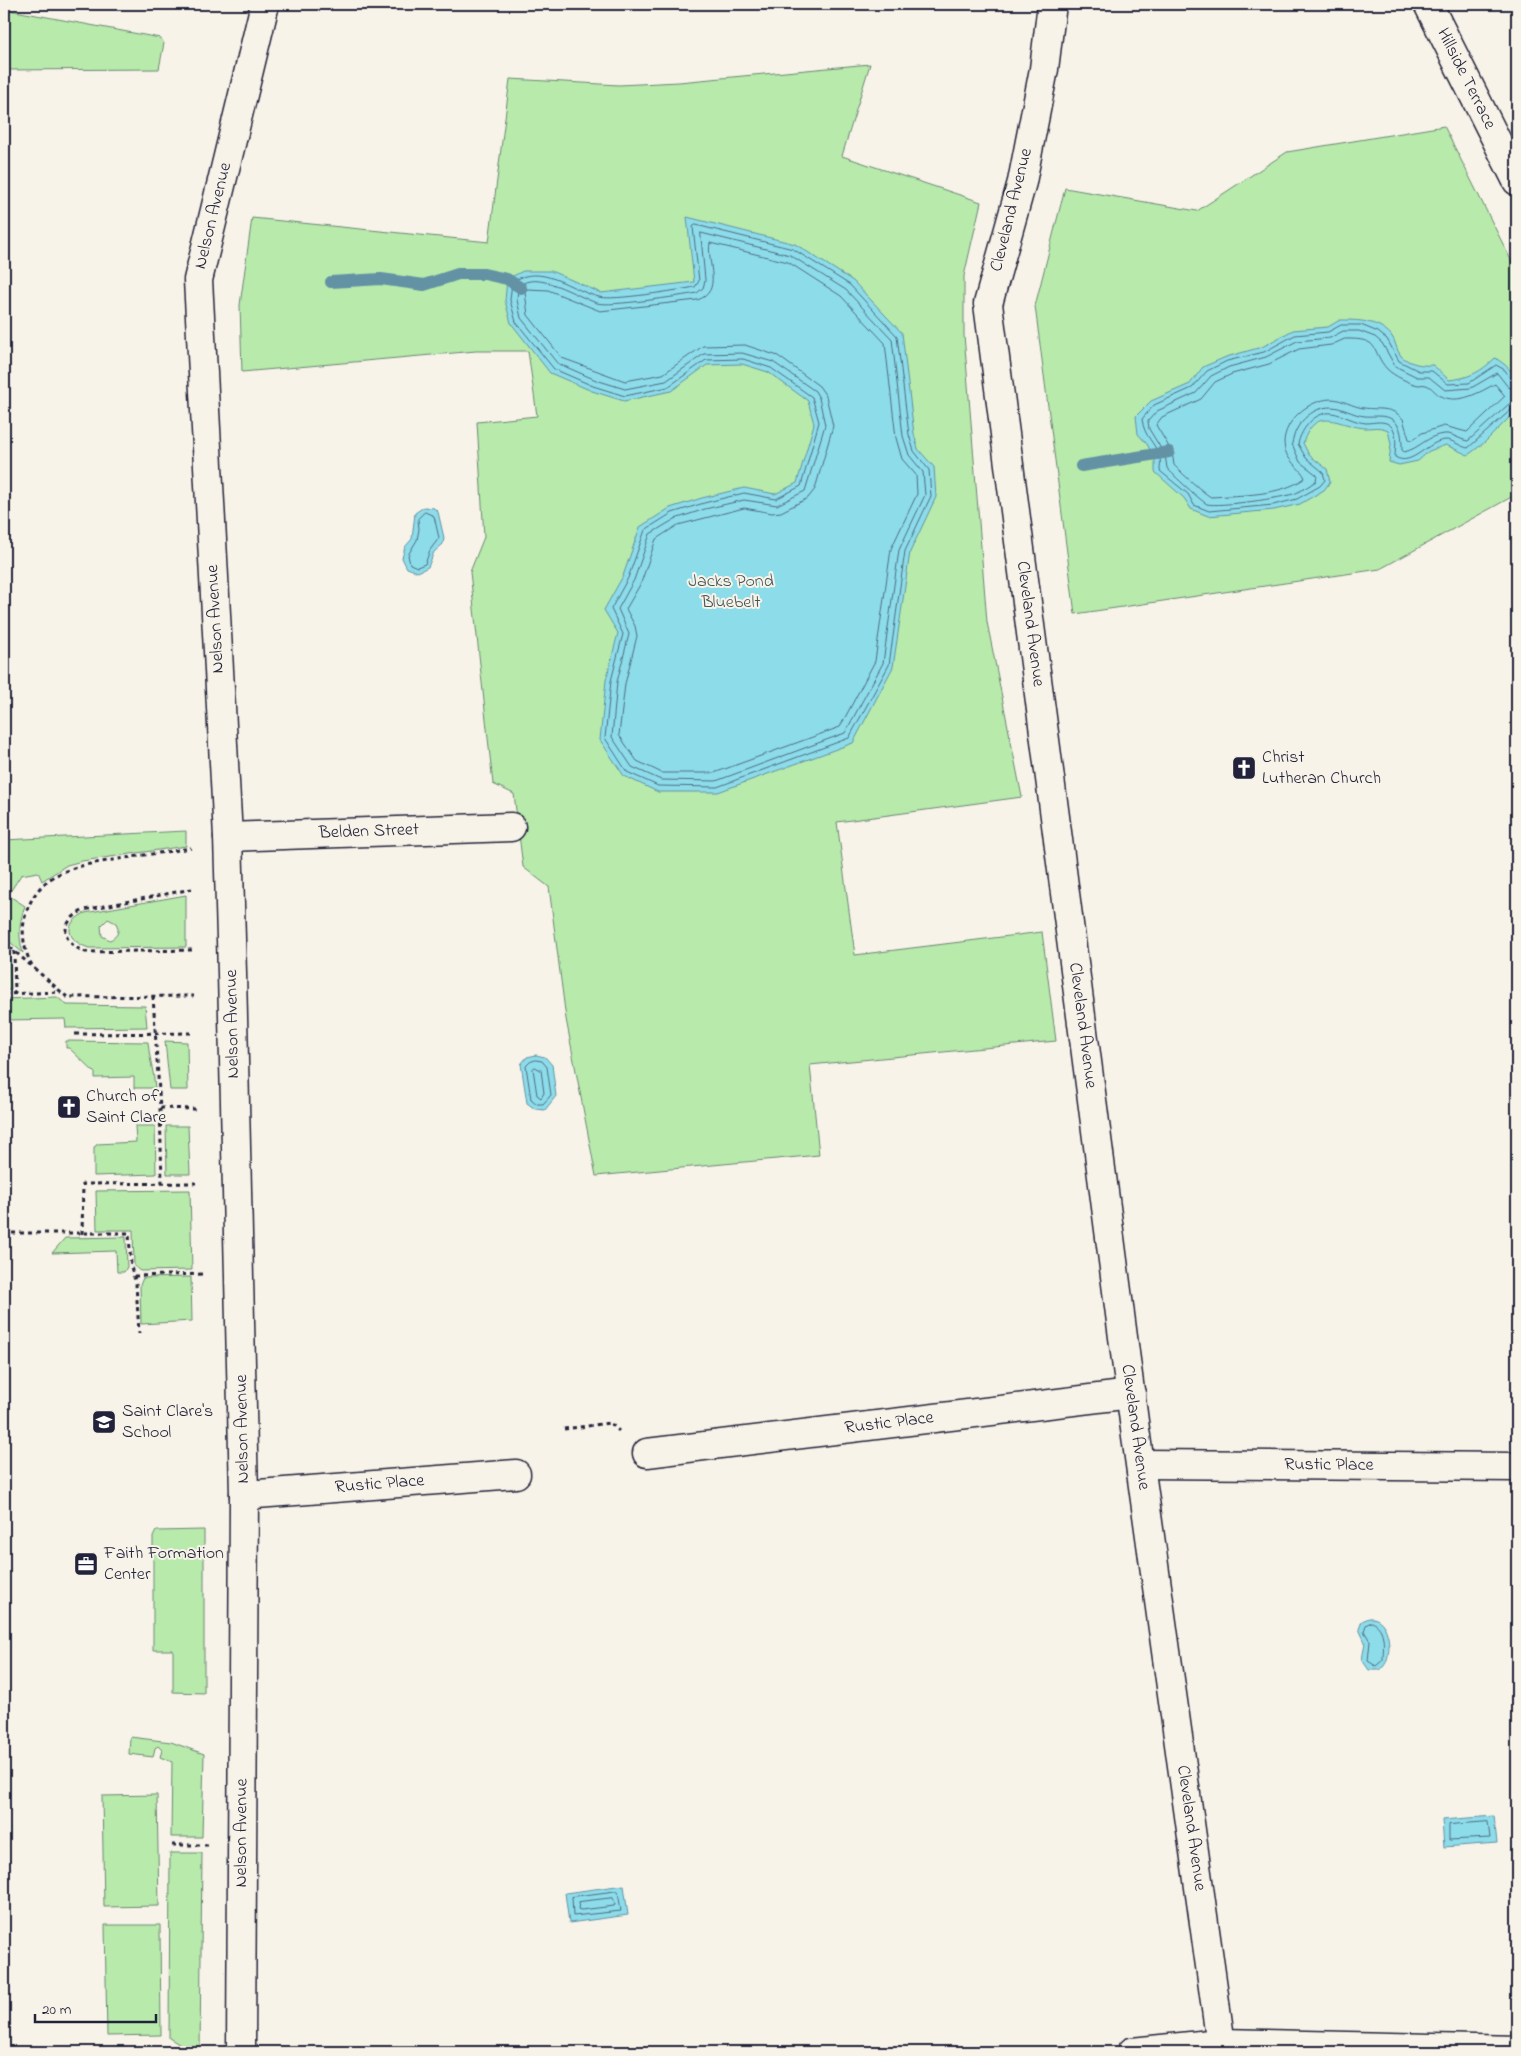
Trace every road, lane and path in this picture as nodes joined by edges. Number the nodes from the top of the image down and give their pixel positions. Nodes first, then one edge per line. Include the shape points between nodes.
1 (265, 4) edge
2 (1052, 4) edge
3 (1428, 4) edge
4 (1517, 181) edge
5 (511, 827) dead end
6 (228, 837) junction
7 (191, 848) dead end
8 (192, 889) dead end
9 (4, 942) edge
10 (14, 950) junction
11 (194, 950) dead end
12 (32, 965) junction
13 (62, 992) junction
14 (4, 994) edge
15 (15, 994) junction
16 (153, 996) junction
17 (194, 996) dead end
18 (195, 1033) dead end
19 (75, 1034) dead end
20 (155, 1034) junction
21 (160, 1108) junction
22 (195, 1109) dead end
23 (162, 1183) junction
24 (196, 1183) dead end
25 (4, 1233) edge
26 (82, 1234) junction
27 (203, 1274) dead end
28 (134, 1276) junction
29 (139, 1333) dead end
30 (1131, 1394) junction
31 (610, 1423) dead end
32 (564, 1429) dead end
33 (647, 1453) dead end
34 (1141, 1464) junction
35 (1517, 1467) edge
36 (516, 1474) dead end
37 (244, 1495) junction
38 (172, 1845) dead end
39 (209, 1845) dead end
40 (1221, 2048) edge
41 (1517, 2050) edge
42 (241, 2052) edge
43 (1132, 2052) edge

1 - 6 street, Nelson Avenue via 198,280
2 - 30 street, Cleveland Avenue via 1044,69 1022,182 988,304
3 - 4 street, Hillside Terrace
5 - 6 street, Belden Street
6 - 37 street, Nelson Avenue
7 - 12 path via 72,867 47,881 30,902 24,924 26,953
8 - 11 path via 84,910 73,916 66,938 86,952
9 - 10 path
10 - 12 path
10 - 15 path
12 - 13 path
13 - 15 path
13 - 16 path via 67,997
14 - 15 path
16 - 17 path
16 - 20 path
18 - 20 path
19 - 20 path
20 - 21 path
21 - 22 path
21 - 23 path
23 - 24 path
23 - 26 path via 83,1184
25 - 26 path
26 - 28 path via 129,1234
27 - 28 path
28 - 29 path
30 - 33 street, Rustic Place
30 - 34 street, Cleveland Avenue
31 - 32 path
34 - 35 street, Rustic Place
34 - 40 street, Cleveland Avenue
36 - 37 street, Rustic Place
37 - 42 street, Nelson Avenue
38 - 39 path
40 - 41 street
40 - 43 street

